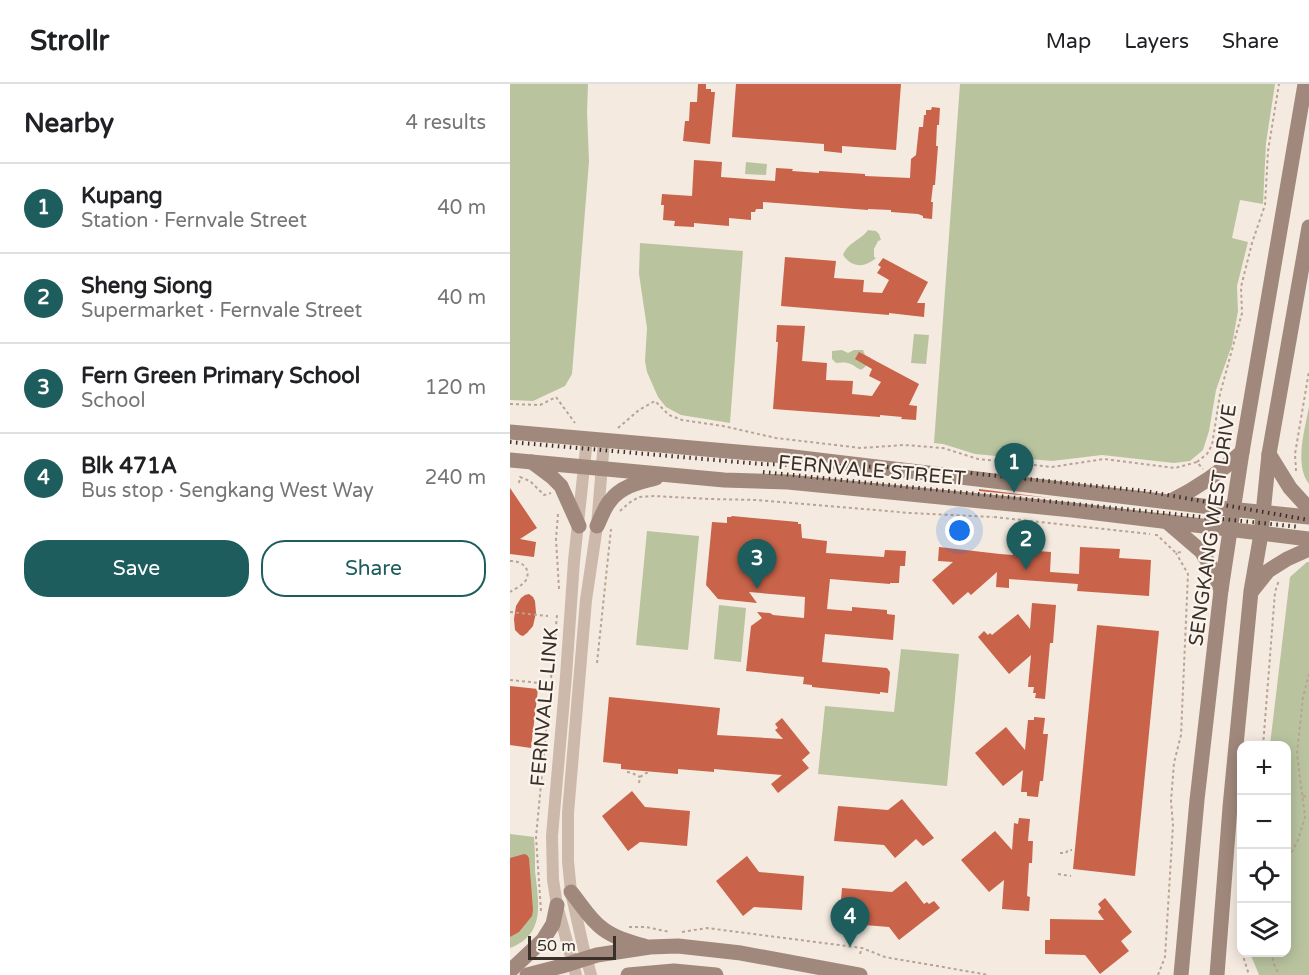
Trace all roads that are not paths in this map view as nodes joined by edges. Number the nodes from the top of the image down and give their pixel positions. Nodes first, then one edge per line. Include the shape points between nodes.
1 (1305, 84) edge
2 (1309, 227) edge
3 (510, 432) edge
4 (587, 439) junction
5 (604, 441) junction
6 (1242, 452) junction
7 (1269, 454) junction
8 (510, 460) edge
9 (532, 462) junction
10 (585, 467) junction
11 (602, 469) junction
12 (668, 475) junction
13 (1171, 501) junction
14 (1233, 509) junction
15 (1263, 512) junction
16 (1307, 514) edge
17 (1166, 521) junction
18 (579, 526) junction
19 (597, 526) junction
20 (1230, 530) junction
21 (1261, 534) junction
22 (1306, 542) edge
23 (1221, 590) junction
24 (1251, 591) junction
25 (571, 891) junction
26 (557, 905) junction
27 (650, 947) junction
28 (1218, 956) junction
29 (579, 965) edge
30 (510, 971) edge
31 (670, 973) edge
32 (1180, 973) edge
33 (527, 975) edge
34 (591, 975) edge
35 (628, 975) edge
36 (716, 975) edge
37 (860, 975) edge
38 (1217, 975) edge
39 (1228, 975) edge

1 - 6 main road, SENGKANG WEST DRIVE
2 - 7 main road
3 - 4 main road, FERNVALE STREET
4 - 5 main road, FERNVALE STREET
4 - 10 street, FERNVALE LINK
5 - 11 street, FERNVALE LINK
5 - 13 main road, FERNVALE STREET via 785,456
6 - 13 main road via 1226,468
6 - 14 main road, SENGKANG WEST DRIVE
7 - 15 main road
7 - 16 main road
8 - 9 main road, FERNVALE STREET
9 - 10 main road, FERNVALE STREET
9 - 18 main road via 561,486
10 - 11 main road, FERNVALE STREET
10 - 18 street, FERNVALE LINK
11 - 12 main road, FERNVALE STREET
11 - 19 street, FERNVALE LINK
12 - 17 main road, FERNVALE STREET via 788,482
12 - 19 main road via 620,492 610,500
13 - 14 main road, FERNVALE STREET
14 - 15 main road, FERNVALE STREET
14 - 20 main road, SENGKANG WEST DRIVE
15 - 16 main road, FERNVALE STREET
15 - 21 main road
16 - 22 main road
17 - 20 main road, FERNVALE STREET
17 - 23 main road via 1201,550
18 - 26 street, FERNVALE LINK via 552,836
19 - 25 street, FERNVALE LINK via 586,600 568,813
20 - 21 main road, FERNVALE STREET
20 - 23 main road, SENGKANG WEST DRIVE
21 - 22 main road, FERNVALE STREET
21 - 24 main road
22 - 24 main road via 1268,571
23 - 32 main road, SENGKANG WEST DRIVE
24 - 28 main road
25 - 27 main road via 604,930 622,940
25 - 29 street, FERNVALE LINK
26 - 29 street, FERNVALE LINK
26 - 30 main road via 553,924 543,940
27 - 29 main road via 597,955
27 - 37 main road via 741,953
28 - 38 main road
28 - 39 main road
29 - 33 main road
29 - 34 street, FERNVALE LINK
31 - 35 main road
31 - 36 main road

